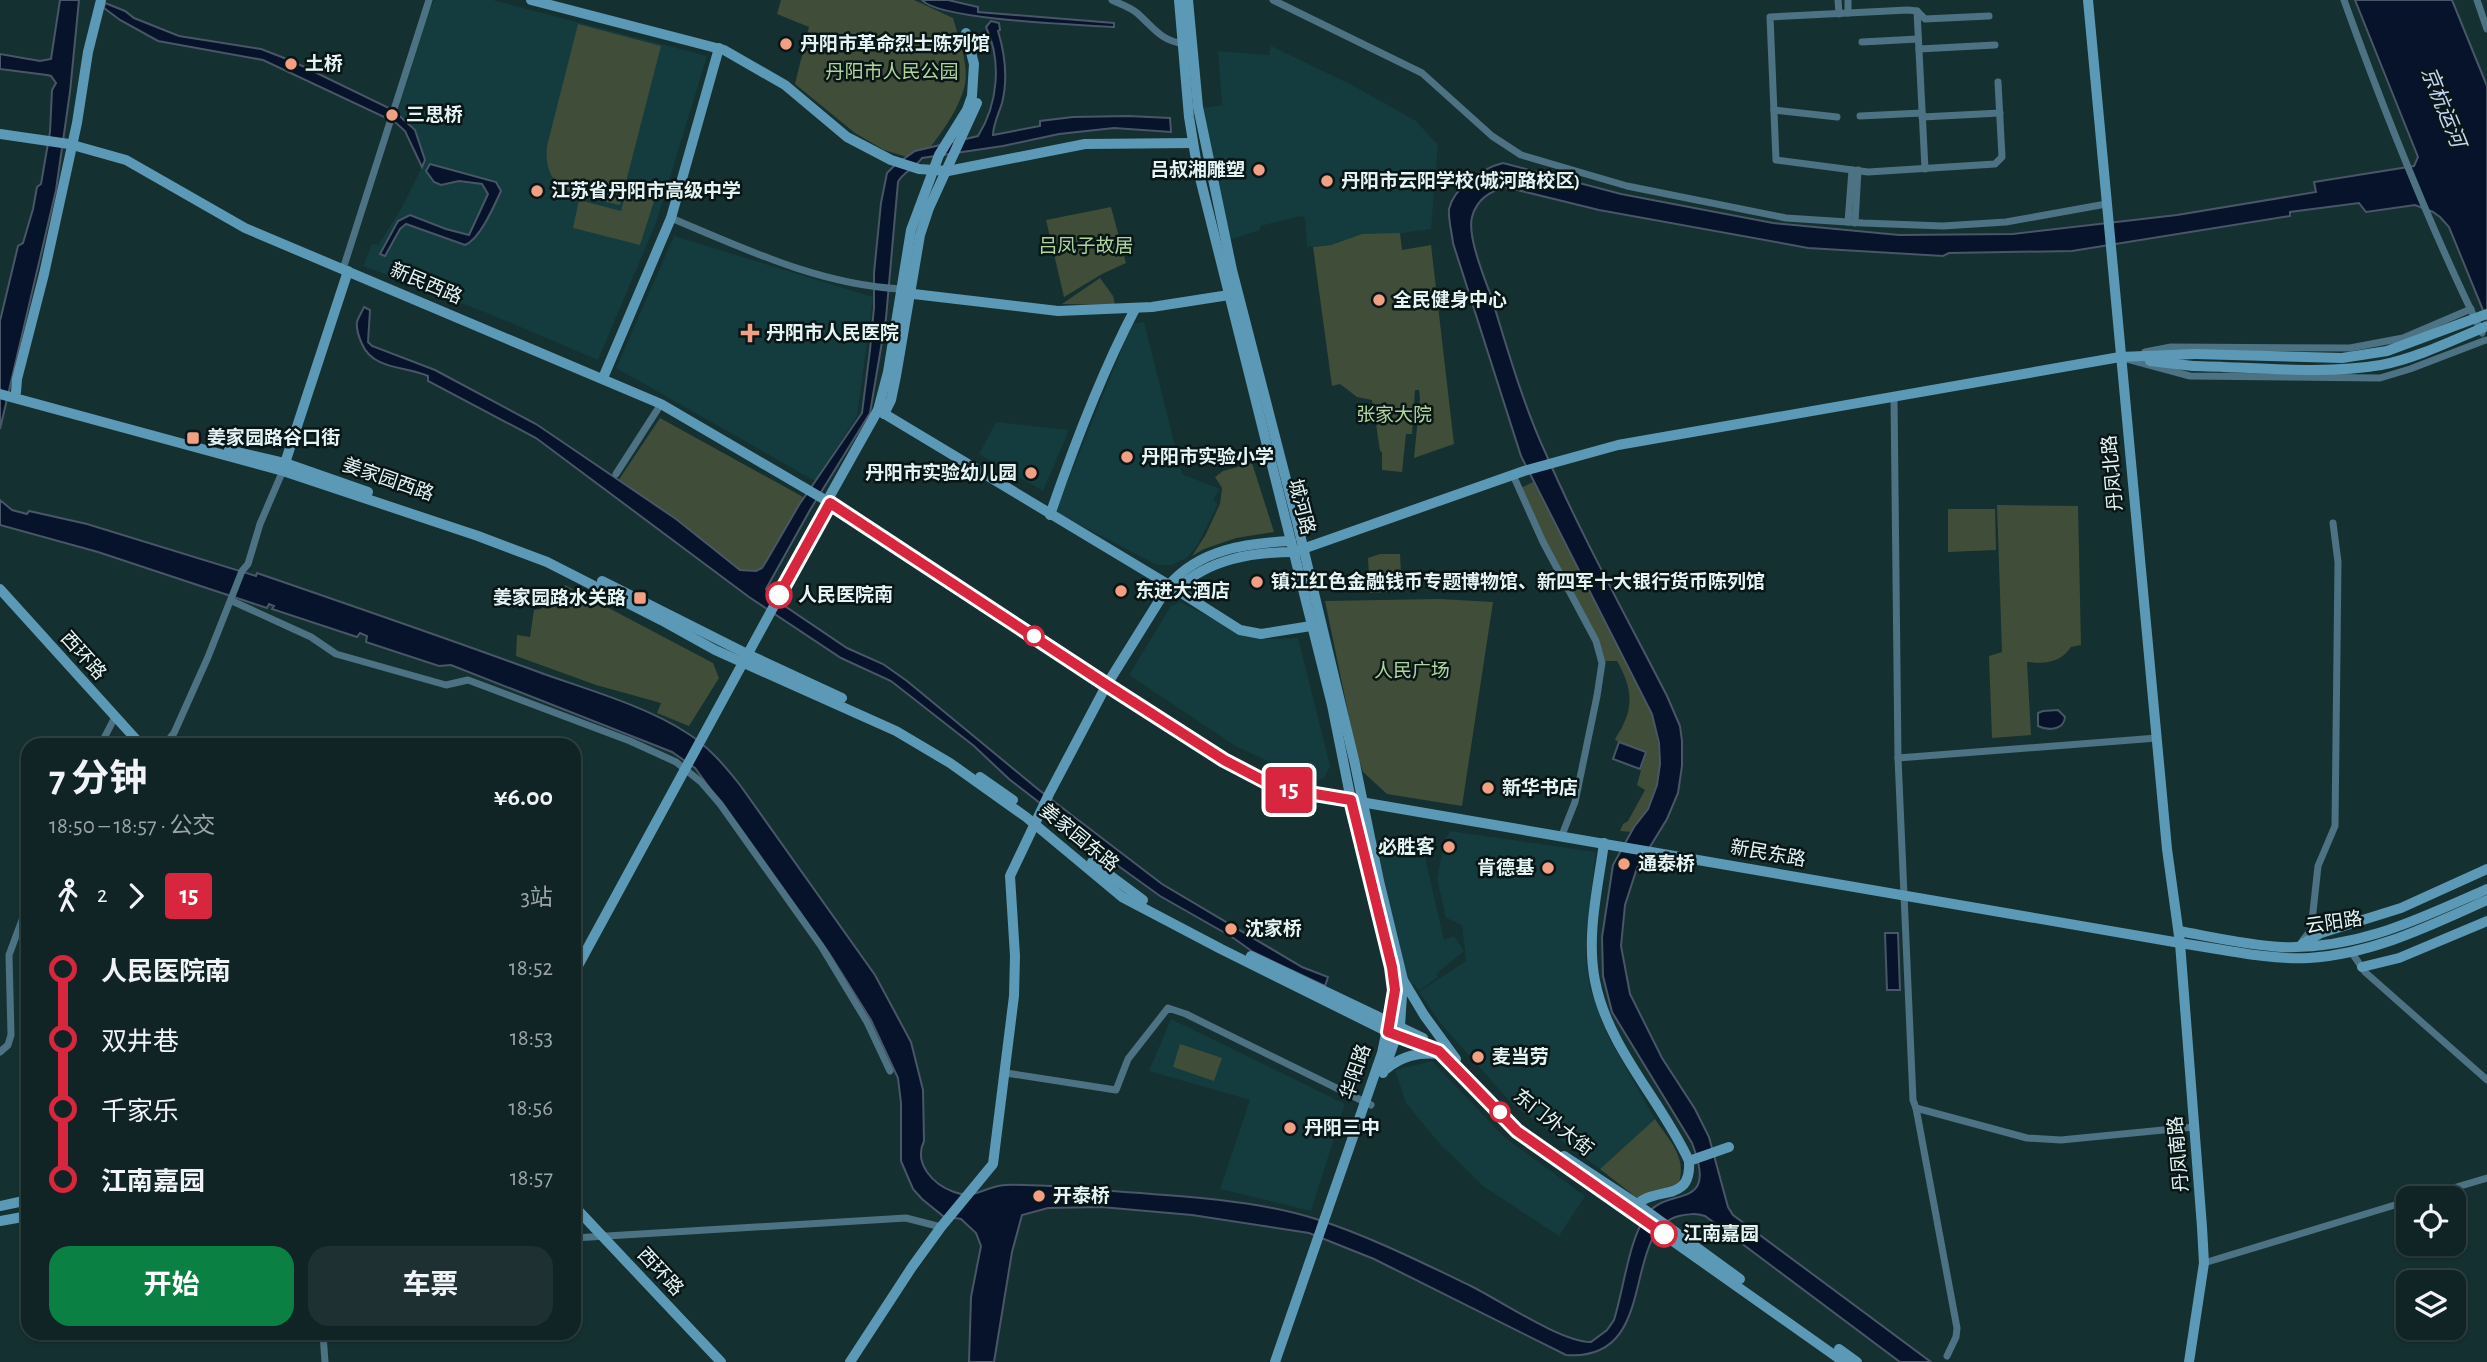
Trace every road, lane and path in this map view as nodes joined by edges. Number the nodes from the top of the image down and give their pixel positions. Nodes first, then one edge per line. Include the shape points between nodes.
1 (102, 0) edge
2 (429, 0) edge
3 (531, 0) edge
4 (1112, 0) edge
5 (1179, 0) edge
6 (1188, 0) edge
7 (1273, 0) edge
8 (1299, 0) edge
9 (1838, 0) edge
10 (1848, 0) edge
11 (2088, 0) edge
12 (2344, 0) edge
13 (2477, 0) edge
14 (1296, 10) junction
15 (1917, 10) junction
16 (1848, 13) junction
17 (1839, 14) junction
18 (1989, 16) dead end
19 (2487, 29) edge
20 (1918, 39) junction
21 (1862, 41) dead end
22 (1184, 44) junction
23 (1994, 45) dead end
24 (719, 48) junction
25 (1919, 49) junction
26 (1998, 82) dead end
27 (1774, 110) junction
28 (2000, 113) junction
29 (1922, 115) junction
30 (1860, 116) dead end
31 (1837, 117) dead end
32 (0, 134) edge
33 (1193, 143) junction
34 (70, 144) junction
35 (1925, 169) junction
36 (933, 170) junction
37 (1855, 170) junction
38 (946, 171) junction
39 (2106, 204) junction
40 (671, 218) junction
41 (1851, 223) junction
42 (346, 270) junction
43 (900, 291) junction
44 (1229, 295) junction
45 (1135, 309) junction
46 (2471, 310) junction
47 (2487, 314) edge
48 (2487, 326) edge
49 (2486, 342) edge
50 (2120, 357) junction
51 (603, 378) junction
52 (7, 392) edge
53 (1894, 397) junction
54 (661, 404) junction
55 (881, 412) junction
56 (284, 467) junction
57 (1519, 473) junction
58 (616, 474) dead end
59 (827, 501) junction
60 (1050, 515) junction
61 (2333, 523) dead end
62 (1296, 548) junction
63 (1173, 587) junction
64 (0, 589) edge
65 (232, 601) junction
66 (1311, 626) junction
67 (744, 658) junction
68 (1107, 685) junction
69 (115, 718) junction
70 (104, 738) edge
71 (134, 738) edge
72 (170, 738) edge
73 (2157, 738) junction
74 (1898, 758) junction
75 (686, 766) junction
76 (1351, 800) junction
77 (1363, 803) junction
78 (1038, 818) junction
79 (1562, 835) junction
80 (1609, 844) junction
81 (2487, 869) edge
82 (2487, 889) edge
83 (1904, 895) junction
84 (2487, 900) edge
85 (2487, 921) edge
86 (21, 923) edge
87 (2311, 930) junction
88 (2333, 930) junction
89 (2180, 937) junction
90 (2368, 937) junction
91 (2298, 946) junction
92 (2352, 953) junction
93 (581, 961) edge
94 (2361, 967) junction
95 (1403, 980) junction
96 (1394, 1028) junction
97 (1441, 1039) joint
98 (0, 1052) edge
99 (1446, 1053) junction
100 (890, 1071) dead end
101 (1383, 1071) junction
102 (1006, 1073) junction
103 (2487, 1080) edge
104 (1368, 1104) junction
105 (1916, 1108) junction
106 (2194, 1127) junction
107 (1729, 1147) dead end
108 (1690, 1160) junction
109 (2487, 1178) edge
110 (2460, 1186) edge
111 (21, 1202) edge
112 (2396, 1205) edge
113 (0, 1206) edge
114 (1638, 1210) junction
115 (581, 1214) edge
116 (21, 1217) edge
117 (0, 1221) edge
118 (941, 1227) junction
119 (1668, 1231) junction
120 (602, 1236) junction
121 (581, 1237) edge
122 (2204, 1263) junction
123 (323, 1340) edge
124 (1947, 1356) dead end
125 (325, 1362) edge
126 (720, 1362) edge
127 (850, 1362) edge
128 (1277, 1362) edge
129 (1844, 1362) edge
130 (1857, 1362) edge
131 (2189, 1362) edge

1 - 34 street
2 - 42 street
3 - 24 street
4 - 22 street via 1136,12 1168,41
5 - 22 street, 城河路
6 - 62 street, 城河路 via 1198,107 1209,165
7 - 14 street
8 - 14 street
9 - 17 street
10 - 16 street
11 - 39 street, 丹凤北路
12 - 46 street via 2403,160
13 - 19 street
14 - 41 street via 1423,73 1492,136 1521,155 1628,186 1786,218
15 - 16 street
15 - 18 street via 1925,19
15 - 20 street
16 - 17 street
17 - 27 street via 1770,18
20 - 21 street
20 - 25 street
22 - 33 street, 城河路
23 - 25 street
24 - 36 street via 785,85 866,148
24 - 40 street
25 - 29 street
26 - 28 street
27 - 31 street
27 - 37 street via 1776,160
28 - 29 street
28 - 35 street via 1999,162
29 - 30 street
29 - 35 street
32 - 34 street, 新民西路
33 - 38 street via 1085,144
33 - 44 street, 城河路
34 - 42 street, 新民西路 via 126,160 245,228
34 - 52 street via 44,274 17,379
35 - 37 street
36 - 38 street
36 - 38 street via 972,96 970,33 980,56 978,98
36 - 43 street via 911,230
37 - 41 street
38 - 43 street
39 - 41 street via 2006,222 1943,226
39 - 50 street, 丹凤北路
40 - 43 street via 824,276
40 - 51 street
42 - 51 street, 新民西路
42 - 56 street
43 - 45 street via 1058,311
43 - 55 street
44 - 45 street
44 - 62 street, 城河路
45 - 60 street via 1090,407
46 - 49 street
46 - 50 street via 2403,338 2350,348 2171,347
47 - 50 street, bridge via 2397,348 2342,358
48 - 50 street, bridge via 2382,365 2337,369 2193,366
49 - 50 street via 2380,378 2190,376
50 - 53 street
50 - 73 street, 丹凤北路
51 - 54 street, 新民西路
52 - 56 street, 姜家园西路
53 - 57 street via 1618,445
53 - 74 street
54 - 58 street
54 - 59 street, 新民西路
55 - 59 street
55 - 60 street
56 - 65 street
56 - 67 street, 姜家园西路 via 547,562
57 - 62 street
57 - 79 street via 1543,542 1601,654 1575,802
59 - 67 street
59 - 68 street, 新民西路
60 - 63 street
61 - 87 street via 2338,562 2335,826 2318,866
62 - 63 street via 1241,545 1193,564 1179,573
62 - 66 street, 城河路
62 - 77 street, 城河路
63 - 66 street via 1240,630 1261,634
63 - 68 street
64 - 69 street, 西环路
65 - 72 street
65 - 75 street via 336,654 446,685 468,680
66 - 76 street, 城河路
67 - 75 street
67 - 78 street, 姜家园东路 via 896,731
68 - 76 street, 新民东路 via 1266,782
68 - 78 street
69 - 70 street
69 - 71 street, 西环路
73 - 74 street
73 - 89 street, 丹凤北路
74 - 83 street
75 - 93 street
75 - 100 street via 720,804 821,946 867,1021
76 - 77 street, 新民东路
76 - 96 street, 城河路 via 1392,967
77 - 79 street, 新民东路
77 - 95 street, 城河路
78 - 96 street, 姜家园东路 via 1122,897 1221,949
78 - 102 street via 1010,876 1014,996
79 - 80 street, 新民东路
80 - 83 street, 新民东路
80 - 108 street via 1593,928 1595,981 1621,1045
81 - 88 street via 2401,908
82 - 90 street, 云阳路
83 - 89 street, 新民东路
83 - 105 street
84 - 92 street, 云阳路 via 2409,935
85 - 94 street via 2399,958
86 - 98 street via 9,955 10,1035
87 - 88 street
87 - 91 street
88 - 90 street
88 - 91 street
89 - 91 street, 云阳路
89 - 92 street, 云阳路 via 2265,955 2306,958
89 - 106 street, 丹凤南路
90 - 91 street, 云阳路
92 - 94 street
94 - 103 street
95 - 96 street, 城河路
95 - 97 street, 城河路
96 - 99 street, 东门外大街
96 - 101 street, 华阳路
96 - 104 street, 华阳路
97 - 99 street, 东门外大街
99 - 101 street via 1398,1059
99 - 114 street, 东门外大街 via 1517,1131
101 - 104 street, 华阳路
102 - 104 street via 1116,1090 1128,1059 1168,1008
102 - 118 street via 993,1164
104 - 128 street, 华阳路
105 - 106 street via 2027,1138 2061,1140
105 - 124 street via 1957,1328
106 - 122 street, 丹凤南路
107 - 108 street
108 - 114 street via 1688,1181 1683,1186 1644,1199
109 - 110 street
111 - 113 street
112 - 122 street
114 - 119 street, 东门外大街
115 - 120 street, 西环路
116 - 117 street
118 - 120 street via 906,1218
118 - 127 street
119 - 129 street
119 - 130 street
120 - 121 street
120 - 126 street, 西环路
122 - 131 street, 丹凤南路
123 - 125 street

